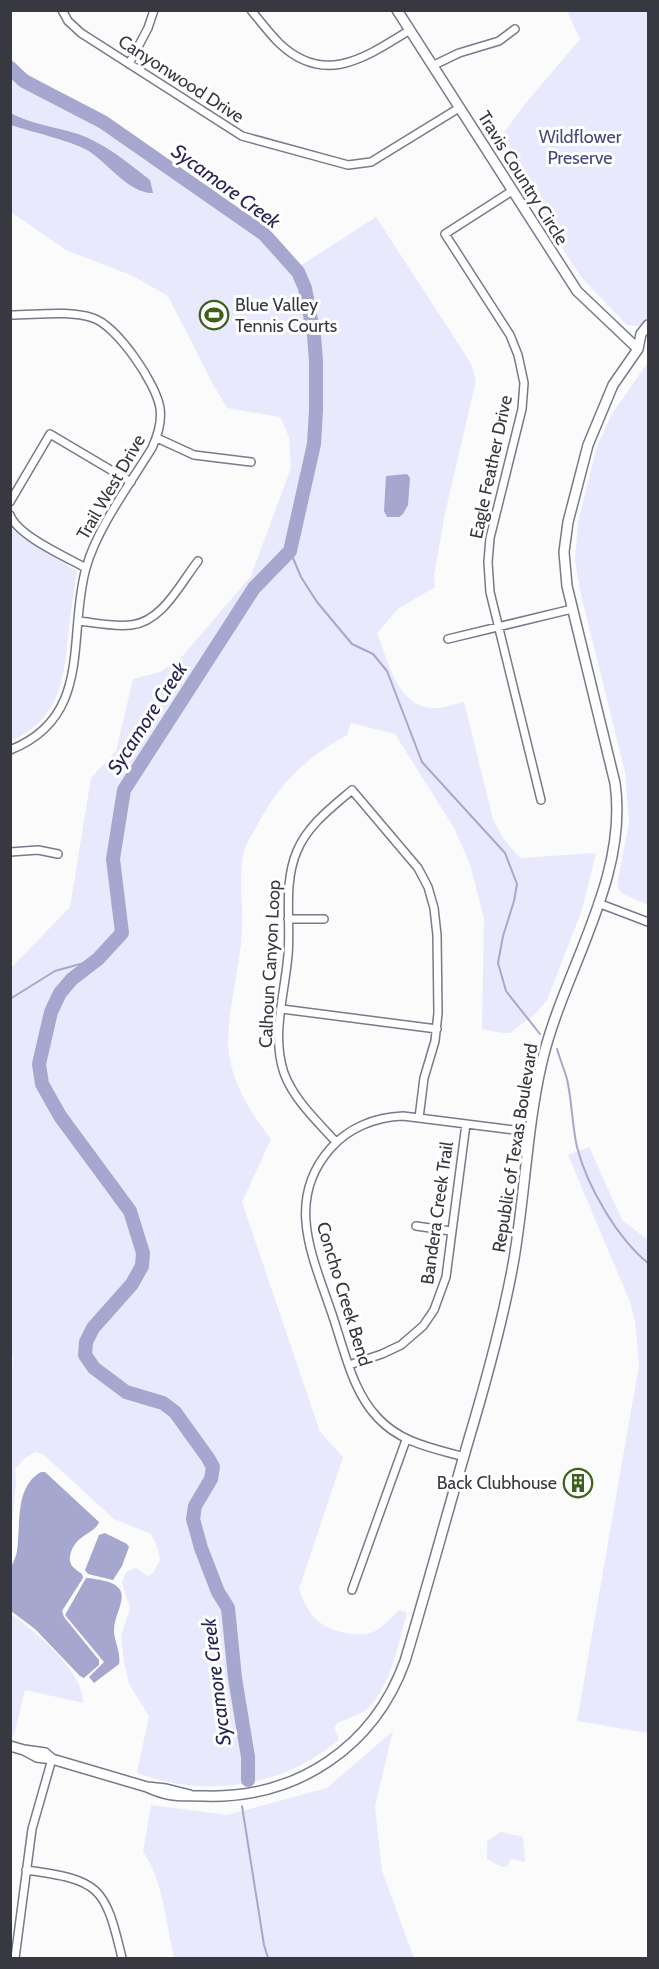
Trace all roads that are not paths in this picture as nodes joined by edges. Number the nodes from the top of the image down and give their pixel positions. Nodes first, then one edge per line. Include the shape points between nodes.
1 (62, 10) edge
2 (153, 10) edge
3 (251, 10) edge
4 (397, 10) edge
5 (515, 29) dead end
6 (410, 30) junction
7 (129, 64) junction
8 (432, 66) junction
9 (459, 108) junction
10 (512, 191) junction
11 (10, 315) edge
12 (648, 325) edge
13 (648, 345) edge
14 (638, 349) junction
15 (157, 438) junction
16 (251, 462) dead end
17 (131, 482) junction
18 (10, 502) edge
19 (10, 515) edge
20 (198, 561) dead end
21 (86, 568) junction
22 (572, 609) junction
23 (79, 621) junction
24 (498, 626) junction
25 (448, 639) dead end
26 (10, 750) edge
27 (542, 800) dead end
28 (10, 852) edge
29 (58, 854) dead end
30 (598, 903) junction
31 (324, 918) dead end
32 (288, 920) junction
33 (648, 922) edge
34 (282, 1009) junction
35 (437, 1029) junction
36 (419, 1118) junction
37 (466, 1124) junction
38 (530, 1132) junction
39 (336, 1142) junction
40 (416, 1226) dead end
41 (452, 1231) junction
42 (349, 1365) junction
43 (406, 1440) junction
44 (464, 1457) junction
45 (352, 1590) dead end
46 (10, 1746) edge
47 (52, 1759) junction
48 (26, 1870) junction
49 (15, 1959) edge
50 (122, 1959) edge

1 - 7 street, Canyonwood Drive via 81,33
2 - 7 street via 146,34
3 - 6 street via 278,43 305,60 330,65 356,61
4 - 6 street, Travis Country Circle
5 - 8 street via 499,41
6 - 8 street, Travis Country Circle
7 - 9 street, Canyonwood Drive via 242,136 348,165 380,158
8 - 9 street, Travis Country Circle
9 - 10 street, Travis Country Circle
10 - 14 street, Travis Country Circle via 577,291
10 - 24 street, Eagle Feather Drive via 445,234 510,335 524,383 522,409 490,538 490,592
11 - 15 street, Trail West Drive via 81,315 112,330 156,394 161,420
12 - 14 street, Republic of Texas Boulevard
13 - 14 street
14 - 22 street, Republic of Texas Boulevard via 608,397 580,474 564,552
15 - 16 street via 194,455
15 - 17 street, Trail West Drive
17 - 18 street via 50,434
17 - 21 street, Trail West Drive via 102,530
19 - 21 street via 21,531
20 - 23 street via 162,608 147,621 129,625
21 - 23 street, Trail West Drive
22 - 24 street
22 - 30 street, Republic of Texas Boulevard via 616,794 618,825 614,854
23 - 26 street, Trail West Drive via 72,682 64,701 41,732
24 - 25 street
24 - 27 street, Eagle Feather Drive
28 - 29 street via 38,850
30 - 33 street
30 - 38 street, Republic of Texas Boulevard via 546,1046
31 - 32 street
32 - 34 street, Calhoun Canyon Loop
32 - 35 street, Calhoun Canyon Loop via 289,878 297,849 313,825 352,790 412,859 428,887 436,920
34 - 35 street
34 - 39 street, Calhoun Canyon Loop via 279,1050 284,1073 294,1094
35 - 36 street, Calhoun Canyon Loop via 424,1078
36 - 37 street, Concho Creek Bend
36 - 39 street, Concho Creek Bend via 393,1117 371,1122
37 - 38 street, Concho Creek Bend
37 - 41 street, Bandera Creek Trail
38 - 44 street, Republic of Texas Boulevard via 506,1303
39 - 42 street, Concho Creek Bend via 313,1173 305,1218 309,1243
40 - 41 street
41 - 42 street, Bandera Creek Trail via 444,1285 423,1326 392,1350
42 - 43 street, Concho Creek Bend via 371,1410
43 - 44 street, Concho Creek Bend
43 - 45 street
44 - 47 street, Republic of Texas Boulevard via 394,1689 372,1722 341,1753 299,1778 247,1793 220,1796 147,1788
46 - 47 street, Republic of Texas Boulevard via 45,1753
47 - 48 street via 32,1829
48 - 49 street
48 - 50 street via 69,1876 98,1893 110,1912

